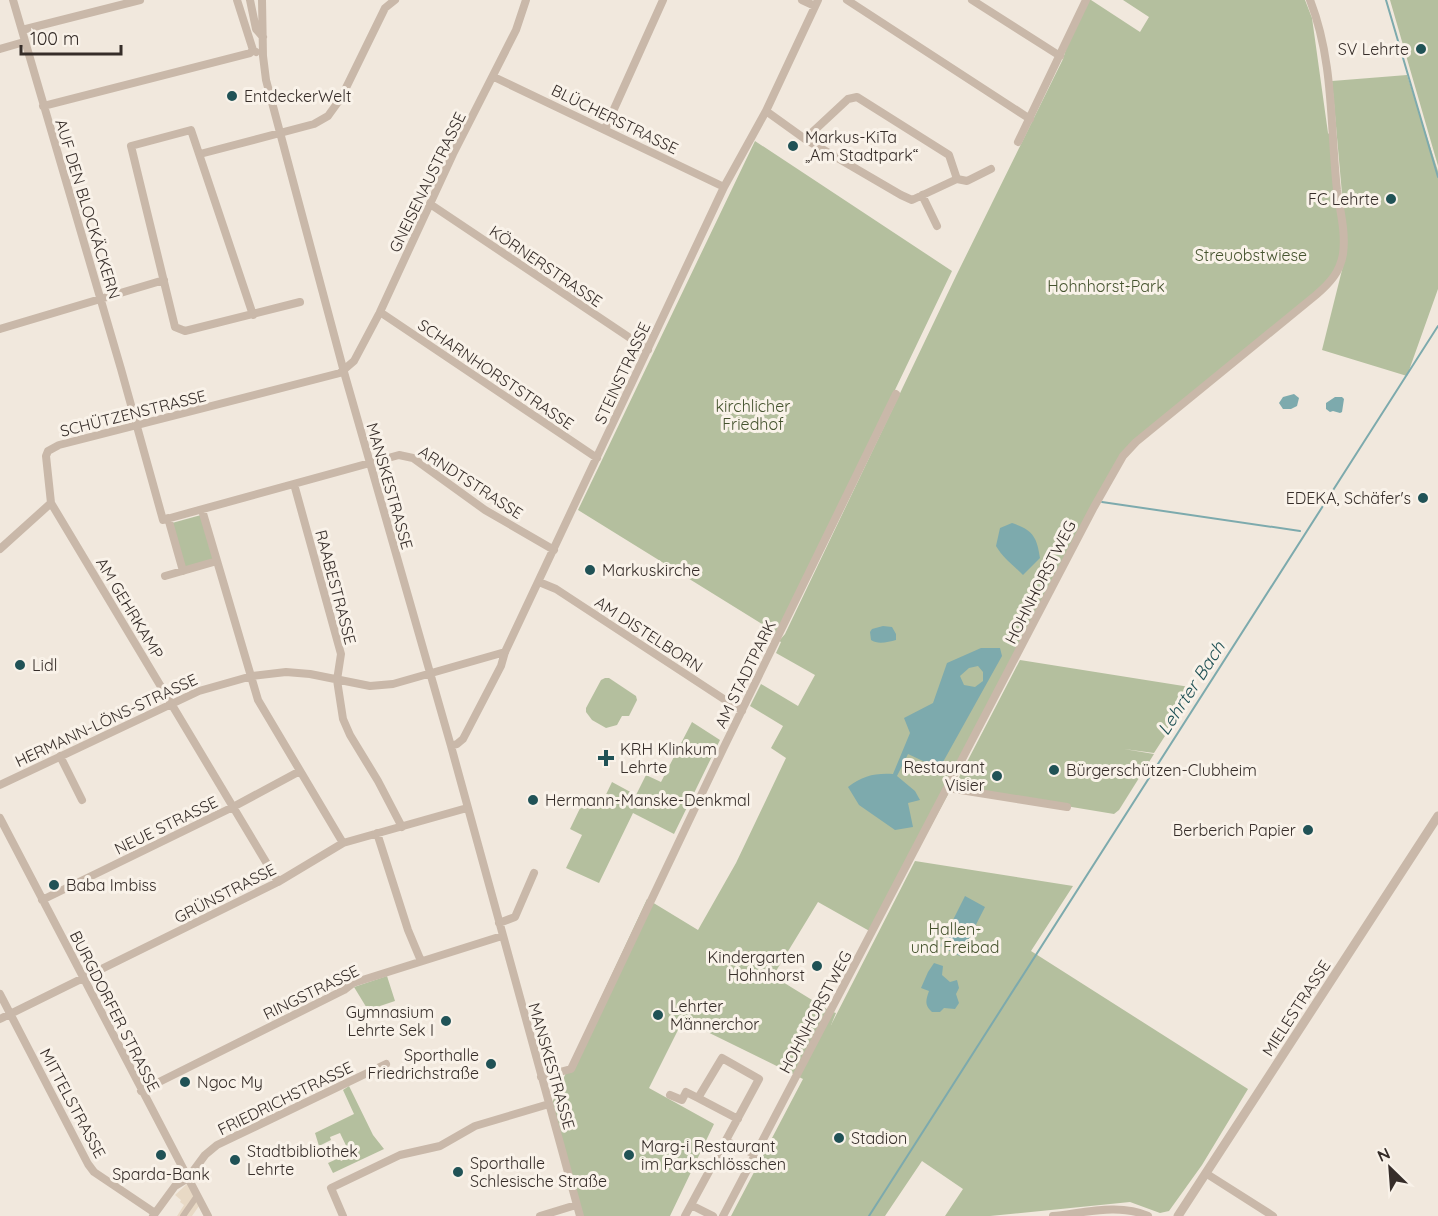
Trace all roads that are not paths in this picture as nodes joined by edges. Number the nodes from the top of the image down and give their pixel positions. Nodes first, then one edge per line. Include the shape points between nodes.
1 (13, 0) edge
2 (140, 0) edge
3 (237, 0) edge
4 (250, 0) edge
5 (262, 0) edge
6 (395, 0) edge
7 (526, 0) edge
8 (663, 0) edge
9 (802, 0) edge
10 (847, 0) edge
11 (972, 0) edge
12 (1086, 0) edge
13 (1310, 0) edge
14 (817, 3) edge
15 (22, 30) junction
16 (263, 37) junction
17 (24, 42) junction
18 (0, 49) edge
19 (253, 50) junction
20 (263, 56) junction
21 (1060, 57) junction
22 (494, 77) junction
23 (43, 106) junction
24 (766, 111) junction
25 (1030, 119) junction
26 (605, 129) junction
27 (280, 133) junction
28 (805, 139) junction
29 (1018, 142) dead end
30 (200, 154) junction
31 (991, 169) dead end
32 (957, 179) junction
33 (724, 187) junction
34 (922, 195) junction
35 (430, 204) junction
36 (937, 226) dead end
37 (164, 280) junction
38 (101, 299) junction
39 (300, 302) dead end
40 (380, 312) junction
41 (252, 315) junction
42 (0, 329) edge
43 (648, 350) junction
44 (344, 372) junction
45 (896, 394) dead end
46 (138, 426) junction
47 (597, 458) junction
48 (370, 463) junction
49 (294, 484) junction
50 (51, 503) junction
51 (202, 510) junction
52 (166, 519) junction
53 (0, 549) edge
54 (554, 550) junction
55 (217, 561) junction
56 (183, 571) junction
57 (165, 576) dead end
58 (539, 582) junction
59 (505, 652) junction
60 (429, 674) junction
61 (252, 676) junction
62 (338, 680) junction
63 (171, 704) junction
64 (742, 711) junction
65 (451, 746) junction
66 (60, 756) junction
67 (300, 771) junction
68 (0, 785) edge
69 (948, 788) junction
70 (82, 800) dead end
71 (233, 807) junction
72 (1067, 807) dead end
73 (467, 808) junction
74 (1438, 816) edge
75 (0, 818) edge
76 (402, 826) junction
77 (377, 833) junction
78 (343, 843) junction
79 (534, 873) dead end
80 (278, 882) junction
81 (42, 900) junction
82 (499, 922) junction
83 (502, 936) junction
84 (421, 961) junction
85 (83, 978) junction
86 (0, 994) edge
87 (11, 1014) junction
88 (0, 1019) edge
89 (386, 1064) dead end
90 (541, 1077) junction
91 (141, 1091) junction
92 (670, 1095) dead end
93 (698, 1098) junction
94 (549, 1104) junction
95 (738, 1119) junction
96 (726, 1141) junction
97 (753, 1154) junction
98 (1207, 1173) junction
99 (188, 1178) junction
100 (197, 1196) junction
101 (576, 1205) junction
102 (691, 1205) junction
103 (154, 1214) edge
104 (183, 1216) edge
105 (208, 1216) edge
106 (343, 1216) edge
107 (540, 1216) edge
108 (580, 1216) edge
109 (685, 1216) edge
110 (713, 1216) edge
111 (723, 1216) edge
112 (1053, 1216) edge
113 (1148, 1216) edge
114 (1178, 1216) edge
115 (1273, 1216) edge

1 - 15 street, AUF DEN BLOCKÄCKERN
2 - 15 street
3 - 19 street
4 - 16 street, MANSKESTRASSE via 256,29
5 - 16 street
6 - 27 street via 385,8 341,98 328,116
7 - 22 street, GNEISENAUSTRASSE
8 - 26 street
9 - 14 street, STEINSTRASSE
10 - 25 street
11 - 21 street
12 - 21 street
13 - 69 street, HOHNHORSTWEG via 1324,43 1332,112 1344,240 1339,270 1316,295 1123,456
14 - 24 street, STEINSTRASSE
15 - 17 street, AUF DEN BLOCKÄCKERN
16 - 20 street, MANSKESTRASSE
17 - 18 street
17 - 23 street, AUF DEN BLOCKÄCKERN
19 - 20 street
19 - 23 street
20 - 27 street, MANSKESTRASSE
21 - 25 street
22 - 26 street, BLÜCHERSTRASSE
22 - 35 street, GNEISENAUSTRASSE
23 - 38 street, AUF DEN BLOCKÄCKERN
24 - 28 street
24 - 33 street, STEINSTRASSE
25 - 29 street
26 - 33 street, BLÜCHERSTRASSE
27 - 30 street
27 - 44 street, MANSKESTRASSE
28 - 32 street via 848,99 857,97 949,155
28 - 34 street via 901,195 912,200
30 - 37 street via 191,130 131,146
30 - 41 street
31 - 32 street via 967,181
32 - 34 street
33 - 43 street, STEINSTRASSE
34 - 36 street
35 - 40 street, GNEISENAUSTRASSE
35 - 43 street, KÖRNERSTRASSE
37 - 38 street
37 - 41 street via 175,327 185,331
38 - 42 street
38 - 46 street, AUF DEN BLOCKÄCKERN
39 - 41 street
40 - 44 street, GNEISENAUSTRASSE
40 - 47 street, SCHARNHORSTSTRASSE
43 - 47 street, STEINSTRASSE
44 - 46 street, SCHÜTZENSTRASSE
44 - 48 street, MANSKESTRASSE
45 - 64 street, AM STADTPARK
46 - 50 street, SCHÜTZENSTRASSE via 48,451 45,456
46 - 52 street, AUF DEN BLOCKÄCKERN
47 - 54 street, STEINSTRASSE
48 - 49 street, ARNDTSTRASSE
48 - 54 street, ARNDTSTRASSE via 399,455 413,458 485,510
48 - 60 street, MANSKESTRASSE
49 - 51 street, ARNDTSTRASSE
49 - 62 street, RAABESTRASSE via 340,654
50 - 53 street
50 - 63 street, AM GEHRKAMP
51 - 52 street, ARNDTSTRASSE
51 - 55 street
52 - 56 street, AUF DEN BLOCKÄCKERN
54 - 58 street, STEINSTRASSE
55 - 56 street
55 - 61 street
56 - 57 street
58 - 59 street, STEINSTRASSE
58 - 64 street, AM DISTELBORN via 556,589
59 - 60 street, HERMANN-LÖNS-STRASSE
59 - 65 street, STEINSTRASSE via 463,740
60 - 62 street, HERMANN-LÖNS-STRASSE via 370,686
60 - 65 street, MANSKESTRASSE
61 - 62 street, HERMANN-LÖNS-STRASSE via 286,672
61 - 63 street, HERMANN-LÖNS-STRASSE via 199,691
61 - 67 street via 258,700
62 - 76 street, RAABESTRASSE via 343,719 350,735
63 - 66 street, HERMANN-LÖNS-STRASSE
63 - 71 street, AM GEHRKAMP
64 - 90 street, AM STADTPARK via 571,1069
65 - 73 street, MANSKESTRASSE
66 - 68 street, HERMANN-LÖNS-STRASSE
66 - 70 street
67 - 71 street, NEUE STRASSE
67 - 78 street
69 - 72 street
69 - 97 street, HOHNHORSTWEG
71 - 80 street, AM GEHRKAMP
71 - 81 street, NEUE STRASSE
73 - 76 street, GRÜNSTRASSE
73 - 82 street, MANSKESTRASSE
74 - 98 street, MIELESTRASSE
75 - 81 street, BURGDORFER STRASSE
76 - 77 street, GRÜNSTRASSE
77 - 78 street, GRÜNSTRASSE
77 - 84 street
78 - 80 street, GRÜNSTRASSE
79 - 82 street via 515,917
80 - 85 street, GRÜNSTRASSE
81 - 85 street, BURGDORFER STRASSE
82 - 83 street, MANSKESTRASSE
83 - 84 street, RINGSTRASSE
83 - 90 street, MANSKESTRASSE
84 - 91 street, RINGSTRASSE via 353,983
85 - 87 street, GRÜNSTRASSE
85 - 91 street, BURGDORFER STRASSE
86 - 87 street, MITTELSTRASSE
87 - 88 street, GRÜNSTRASSE
87 - 103 street, MITTELSTRASSE via 88,1164
89 - 99 street, FRIEDRICHSTRASSE via 217,1145
90 - 94 street, MANSKESTRASSE
91 - 99 street, BURGDORFER STRASSE
92 - 93 street via 682,1100 686,1092
93 - 95 street
93 - 95 street via 722,1058 759,1079
94 - 101 street, MANSKESTRASSE
94 - 106 street via 475,1126 440,1146 400,1155 331,1188
95 - 96 street
96 - 97 street
96 - 102 street
97 - 111 street, HOHNHORSTWEG
98 - 114 street, MIELESTRASSE
98 - 115 street
99 - 100 street, BURGDORFER STRASSE
99 - 103 street, FRIEDRICHSTRASSE via 175,1186
100 - 104 street
100 - 105 street, BURGDORFER STRASSE
101 - 107 street
101 - 108 street, MANSKESTRASSE
102 - 109 street
102 - 110 street
112 - 113 street via 1122,1209

